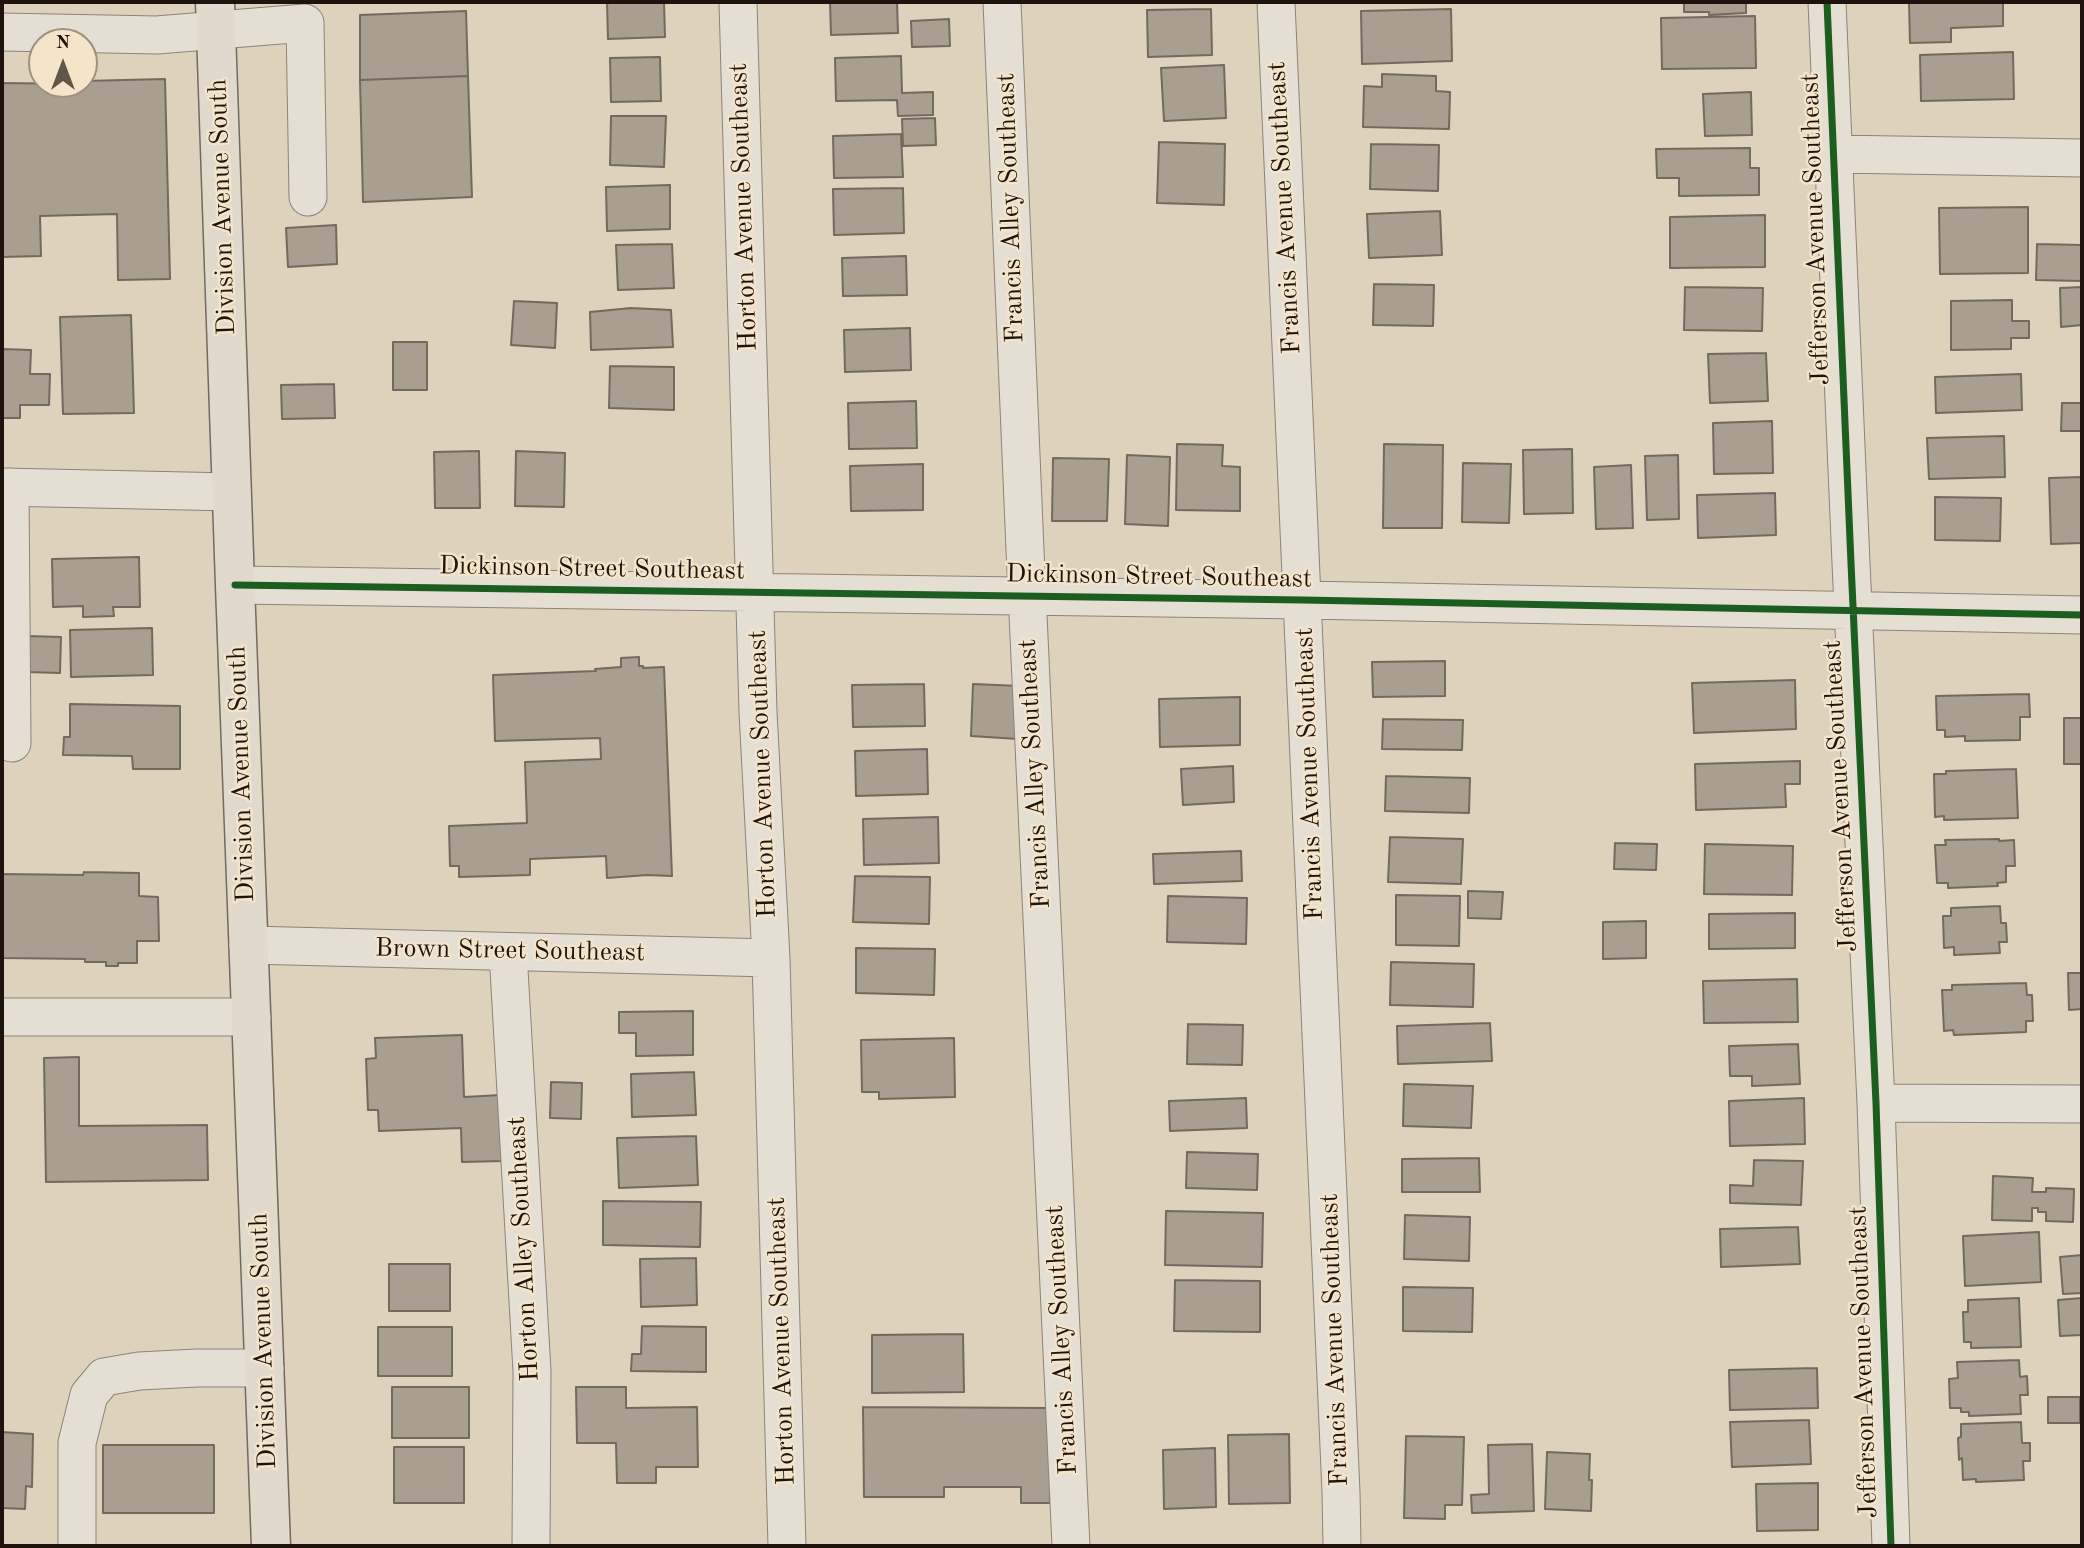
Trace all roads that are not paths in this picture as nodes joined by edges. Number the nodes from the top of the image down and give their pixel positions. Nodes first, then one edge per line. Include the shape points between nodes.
1 (738, 2) edge
2 (1002, 2) edge
3 (1276, 2) edge
4 (1827, 2) edge
5 (305, 12) edge
6 (216, 16) edge
7 (2, 32) edge
8 (1834, 154) junction
9 (2082, 158) edge
10 (308, 197) dead end
11 (6, 487) edge
12 (232, 492) junction
13 (235, 585) junction
14 (755, 593) junction
15 (1027, 596) junction
16 (1303, 600) junction
17 (1853, 611) junction
18 (2082, 615) edge
19 (12, 743) dead end
20 (248, 945) junction
21 (508, 952) junction
22 (771, 958) junction
23 (2, 1017) edge
24 (252, 1017) junction
25 (1876, 1103) junction
26 (2082, 1104) edge
27 (265, 1368) junction
28 (77, 1546) edge
29 (271, 1546) edge
30 (531, 1546) edge
31 (787, 1546) edge
32 (1071, 1546) edge
33 (1342, 1546) edge
34 (1891, 1546) edge

1 - 14 street, Horton Avenue Southeast
2 - 15 street, Francis Alley Southeast
3 - 16 street, Francis Avenue Southeast
4 - 8 street, Jefferson Avenue Southeast
5 - 6 street
5 - 10 street
6 - 7 street via 157,35
6 - 12 main road, Division Avenue South
8 - 9 street
8 - 17 street, Jefferson Avenue Southeast
11 - 12 street
11 - 19 street
12 - 13 main road, Division Avenue South
13 - 14 street, Dickinson Street Southeast
13 - 20 main road, Division Avenue South
14 - 15 street, Dickinson Street Southeast
14 - 22 street, Horton Avenue Southeast
15 - 16 street, Dickinson Street Southeast
15 - 32 street, Francis Alley Southeast
16 - 17 street, Dickinson Street Southeast
16 - 33 street, Francis Avenue Southeast
17 - 18 street, Dickinson Street Southeast
17 - 25 street, Jefferson Avenue Southeast
20 - 21 street, Brown Street Southeast
20 - 24 main road, Division Avenue South
21 - 22 street, Brown Street Southeast
21 - 30 street, Horton Alley Southeast via 532,1371
22 - 31 street, Horton Avenue Southeast
23 - 24 street
24 - 27 main road, Division Avenue South
25 - 26 street
25 - 34 street, Jefferson Avenue Southeast
27 - 28 street via 139,1371 104,1377 89,1395 77,1443
27 - 29 main road, Division Avenue South

